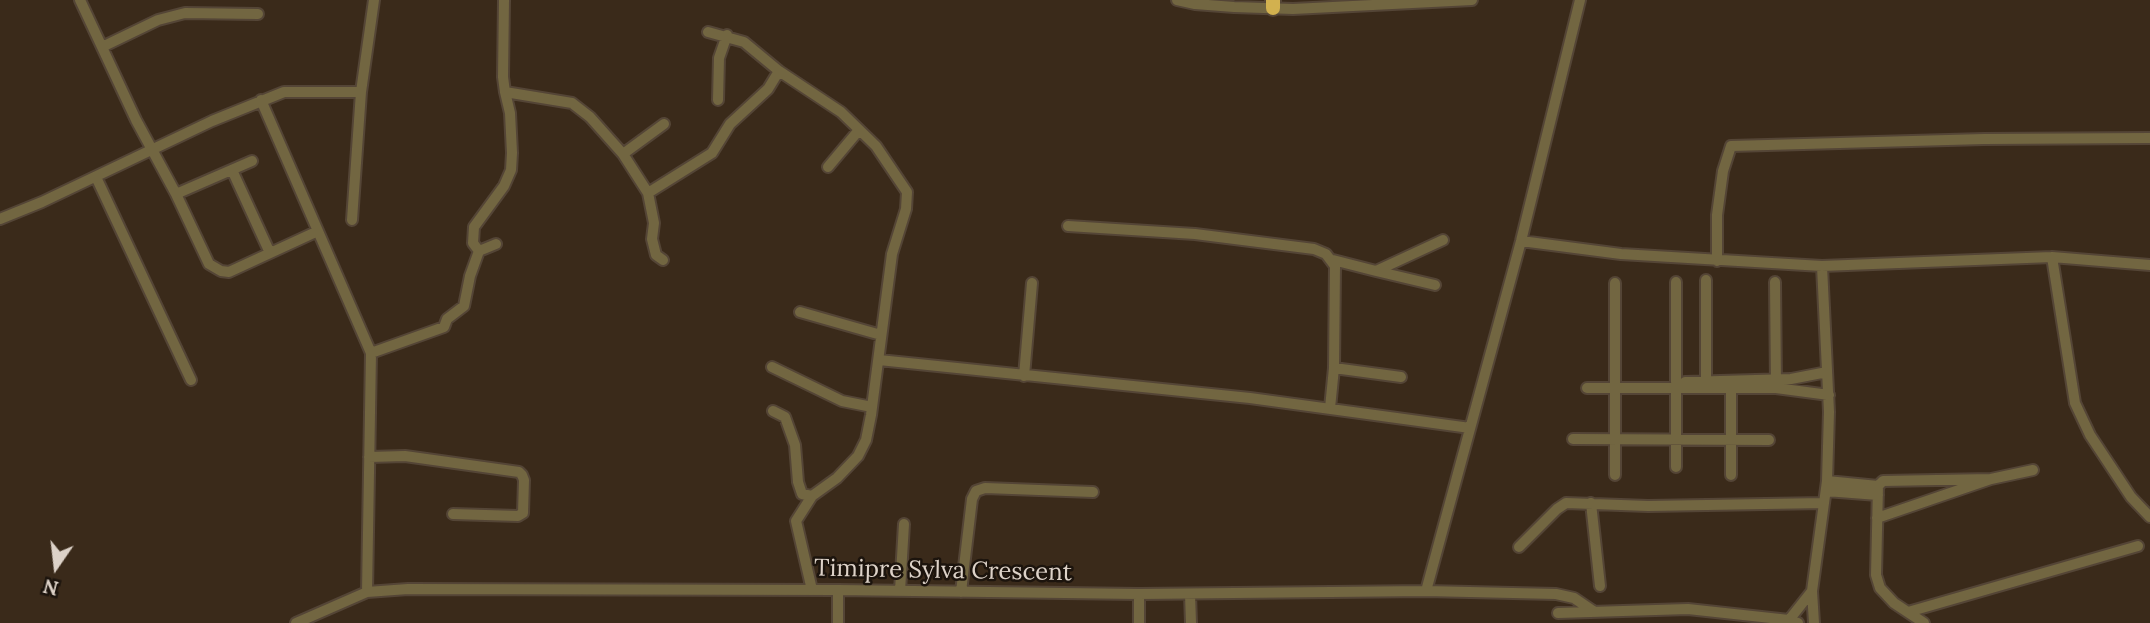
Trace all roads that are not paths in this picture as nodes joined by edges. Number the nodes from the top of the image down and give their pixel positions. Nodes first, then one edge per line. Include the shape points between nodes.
1 (80, 0) edge
2 (374, 0) edge
3 (504, 0) edge
4 (1177, 0) edge
5 (1472, 0) edge
6 (1580, 0) edge
7 (1269, 4) edge
8 (258, 14) dead end
9 (708, 32) dead end
10 (727, 35) junction
11 (102, 47) junction
12 (779, 71) junction
13 (361, 92) junction
14 (505, 92) junction
15 (261, 100) junction
16 (718, 100) dead end
17 (664, 124) dead end
18 (859, 130) junction
19 (2150, 138) edge
20 (152, 150) junction
21 (623, 154) junction
22 (252, 161) dead end
23 (828, 167) dead end
24 (232, 170) junction
25 (96, 177) junction
26 (648, 193) junction
27 (176, 194) junction
28 (0, 219) edge
29 (352, 220) dead end
30 (1068, 226) dead end
31 (318, 231) junction
32 (1443, 240) dead end
33 (1521, 241) junction
34 (496, 244) dead end
35 (479, 251) junction
36 (271, 253) junction
37 (2052, 257) junction
38 (663, 260) dead end
39 (1333, 260) junction
40 (1717, 261) junction
41 (2150, 265) edge
42 (1822, 266) junction
43 (1376, 271) junction
44 (1706, 280) dead end
45 (1676, 282) dead end
46 (1775, 282) dead end
47 (1032, 283) dead end
48 (1615, 283) dead end
49 (1435, 285) dead end
50 (800, 312) dead end
51 (881, 335) junction
52 (371, 353) junction
53 (879, 360) junction
54 (772, 367) dead end
55 (1334, 368) junction
56 (1827, 372) junction
57 (1024, 376) junction
58 (1401, 377) dead end
59 (191, 380) dead end
60 (1706, 382) junction
61 (1776, 384) junction
62 (1612, 386) junction
63 (1676, 386) junction
64 (1587, 388) dead end
65 (1731, 389) junction
66 (1829, 395) junction
67 (872, 407) junction
68 (1330, 408) junction
69 (773, 411) dead end
70 (1470, 428) junction
71 (1573, 439) dead end
72 (1615, 439) junction
73 (1676, 439) junction
74 (1731, 440) junction
75 (1769, 440) dead end
76 (369, 457) junction
77 (1676, 467) dead end
78 (2034, 470) dead end
79 (1615, 475) dead end
80 (1731, 475) dead end
81 (1991, 480) junction
82 (1826, 486) junction
83 (1878, 491) junction
84 (1093, 492) dead end
85 (812, 496) junction
86 (1591, 503) junction
87 (1824, 503) junction
88 (453, 514) dead end
89 (2150, 517) edge
90 (1877, 518) junction
91 (904, 524) dead end
92 (2138, 546) dead end
93 (1519, 547) dead end
94 (1600, 586) dead end
95 (812, 590) junction
96 (838, 590) junction
97 (900, 591) junction
98 (1426, 591) junction
99 (1812, 591) junction
100 (367, 592) junction
101 (961, 592) junction
102 (1139, 594) junction
103 (1190, 594) junction
104 (1556, 594) junction
105 (1593, 611) junction
106 (1908, 612) junction
107 (1558, 618) edge
108 (1794, 621) edge
109 (296, 623) edge
110 (838, 623) edge
111 (1139, 623) edge
112 (1191, 623) edge
113 (1814, 623) edge
114 (1924, 623) edge

1 - 11 street
2 - 13 street
3 - 14 street
4 - 7 street
5 - 7 street via 1346,8
6 - 33 street
8 - 11 street via 186,13 158,20
9 - 10 street
10 - 12 street via 744,42
10 - 16 street via 719,58
11 - 20 street
12 - 18 street via 841,112
12 - 26 street via 768,89 730,124 712,153
13 - 15 street via 284,92
13 - 29 street
14 - 21 street via 572,103
14 - 35 street via 511,170 474,227 473,243
15 - 20 street
15 - 31 street
17 - 21 street
18 - 23 street
18 - 51 street via 876,146 907,192 892,254
19 - 40 street via 1731,146 1717,215
20 - 25 street
20 - 27 street
21 - 26 street
22 - 24 street
24 - 27 street
24 - 36 street
25 - 28 street
25 - 59 street
26 - 38 street via 652,239 656,255
27 - 36 street via 215,268 229,272
30 - 39 street via 1195,234 1314,249
31 - 36 street
31 - 52 street
32 - 43 street
33 - 40 street
33 - 70 street
34 - 35 street
35 - 52 street via 464,306 444,327
37 - 41 street
37 - 42 street
37 - 89 street via 2075,403 2090,435
39 - 43 street
39 - 55 street
40 - 42 street
42 - 56 street
43 - 49 street
44 - 60 street
45 - 63 street
46 - 61 street
47 - 57 street
48 - 62 street
50 - 51 street
51 - 53 street
52 - 76 street
53 - 57 street
53 - 67 street
54 - 67 street via 842,401
55 - 58 street
55 - 68 street
56 - 61 street
56 - 66 street
57 - 68 street
60 - 61 street
60 - 63 street
61 - 65 street
61 - 66 street
62 - 63 street
62 - 64 street
62 - 72 street
63 - 65 street
63 - 73 street
65 - 74 street
66 - 82 street
67 - 85 street via 858,456
68 - 70 street
69 - 85 street via 785,417 795,445 802,494
70 - 98 street
71 - 72 street
72 - 73 street
72 - 79 street
73 - 74 street
73 - 77 street
74 - 75 street
74 - 80 street
76 - 88 street via 405,456 522,475 523,513 518,516
76 - 100 street
78 - 81 street
81 - 83 street via 1888,480
81 - 90 street
82 - 83 street
82 - 87 street
83 - 90 street
84 - 101 street via 976,491
85 - 95 street via 796,522
86 - 87 street
86 - 93 street via 1566,503
86 - 94 street
87 - 99 street
90 - 106 street via 1880,588
91 - 97 street
92 - 106 street
95 - 96 street, Timipre Sylva Crescent
95 - 100 street, Timipre Sylva Crescent
96 - 97 street, Timipre Sylva Crescent
96 - 110 street
97 - 101 street, Timipre Sylva Crescent
98 - 103 street, Timipre Sylva Crescent
98 - 104 street, Timipre Sylva Crescent
99 - 108 street
99 - 113 street
100 - 109 street, Timipre Sylva Crescent
101 - 102 street, Timipre Sylva Crescent
102 - 103 street, Timipre Sylva Crescent
102 - 111 street
103 - 112 street
104 - 105 street, Timipre Sylva Crescent via 1574,598
104 - 107 street
105 - 107 street, Timipre Sylva Crescent
105 - 108 street, Timipre Sylva Crescent via 1688,609
106 - 114 street

